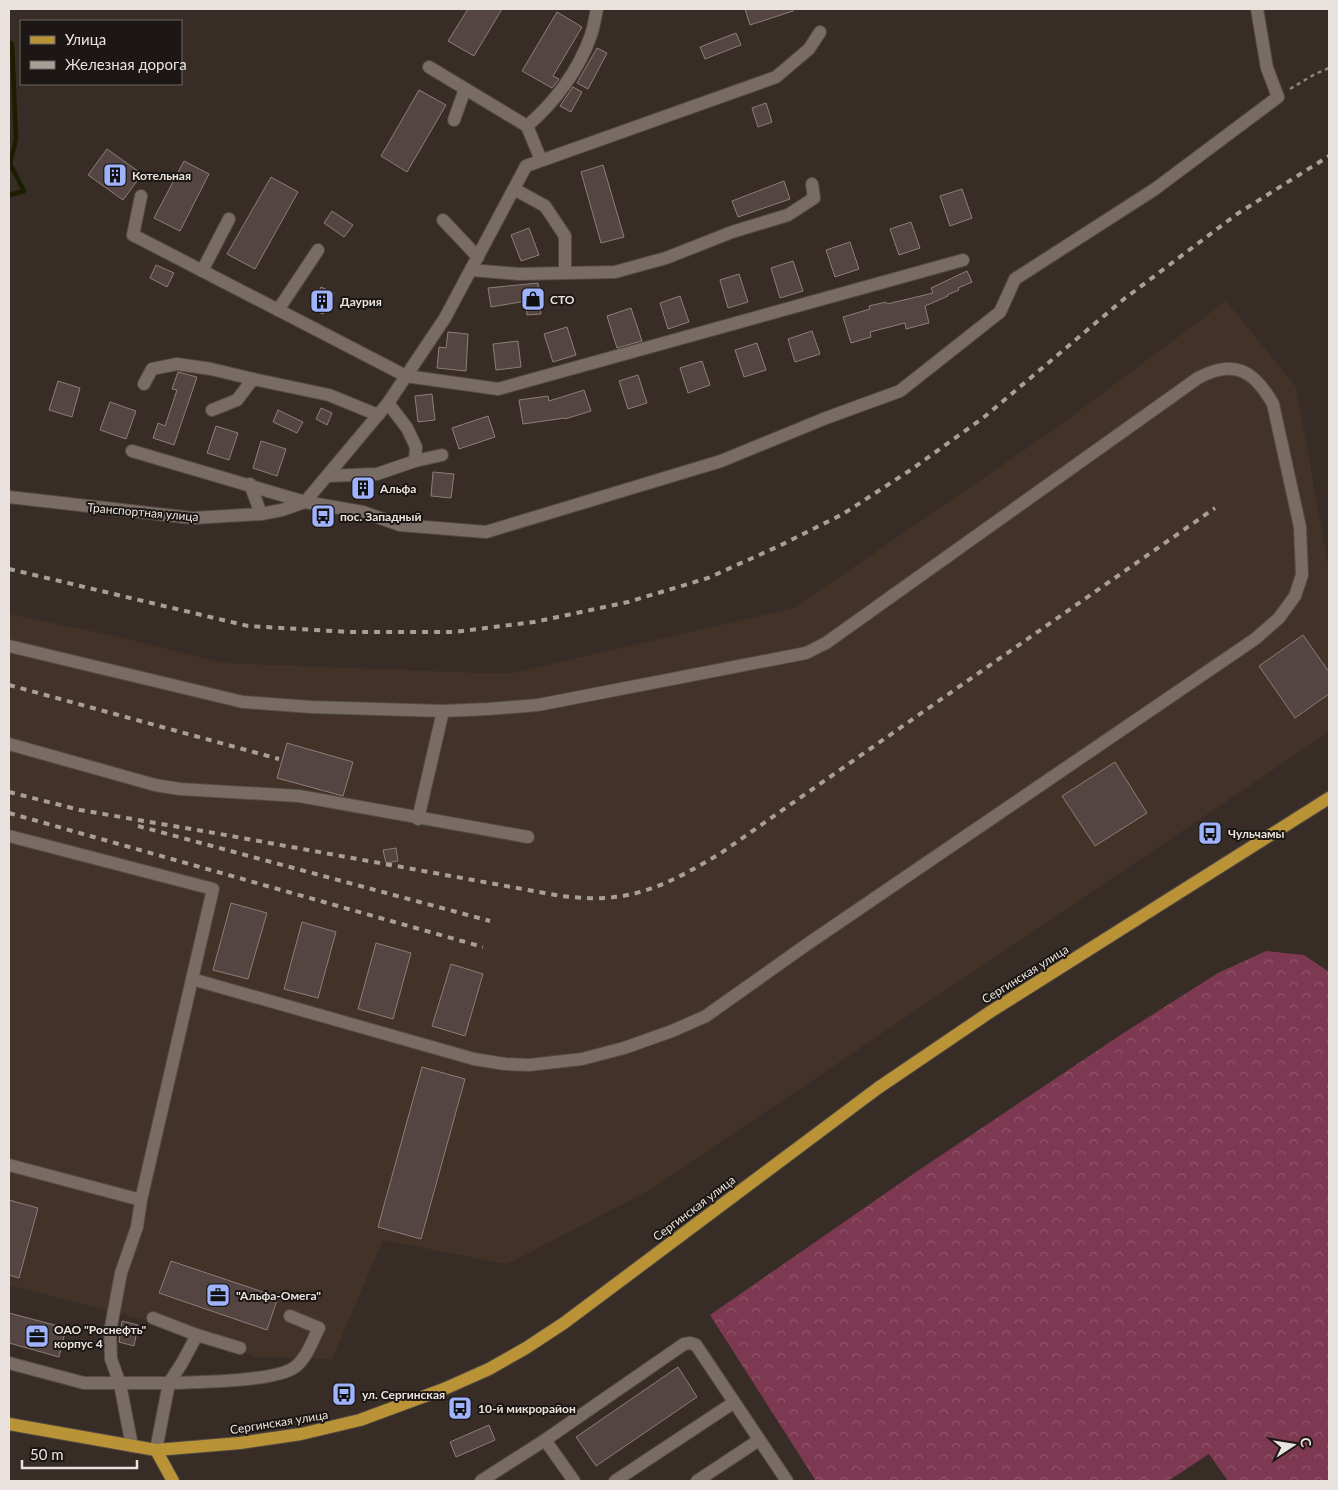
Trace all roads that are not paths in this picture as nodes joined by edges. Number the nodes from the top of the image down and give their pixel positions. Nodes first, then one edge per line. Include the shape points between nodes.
1 (597, 9) edge
2 (1257, 9) edge
3 (820, 32) dead end
4 (429, 67) dead end
5 (465, 89) junction
6 (454, 120) dead end
7 (527, 126) junction
8 (542, 160) junction
9 (812, 184) dead end
10 (514, 189) junction
11 (141, 196) dead end
12 (229, 219) dead end
13 (443, 220) dead end
14 (318, 250) dead end
15 (478, 257) junction
16 (963, 260) dead end
17 (471, 270) junction
18 (202, 271) junction
19 (565, 273) junction
20 (278, 310) junction
21 (406, 376) junction
22 (253, 379) junction
23 (144, 384) dead end
24 (388, 403) junction
25 (212, 410) dead end
26 (378, 415) junction
27 (132, 451) dead end
28 (442, 455) dead end
29 (415, 460) junction
30 (327, 476) junction
31 (250, 484) junction
32 (9, 497) edge
33 (305, 502) junction
34 (261, 514) junction
35 (9, 646) edge
36 (443, 710) junction
37 (9, 744) edge
38 (1329, 798) edge
39 (418, 819) junction
40 (9, 836) edge
41 (528, 837) dead end
42 (192, 979) junction
43 (9, 1165) edge
44 (141, 1200) junction
45 (290, 1316) dead end
46 (153, 1318) dead end
47 (197, 1334) junction
48 (240, 1348) dead end
49 (9, 1363) edge
50 (168, 1383) junction
51 (120, 1384) junction
52 (734, 1403) junction
53 (9, 1424) edge
54 (545, 1440) junction
55 (759, 1440) junction
56 (132, 1446) junction
57 (156, 1450) junction
58 (173, 1481) edge
59 (481, 1481) edge
60 (574, 1481) edge
61 (615, 1481) edge
62 (697, 1481) edge
63 (788, 1481) edge

1 - 7 street via 591,35 573,73 544,111
2 - 33 street via 1267,68 1278,96 1155,189 1015,279 1000,312 900,391 721,461 486,532 400,526 363,512
3 - 8 street via 809,49 776,77
4 - 5 street
5 - 6 street
5 - 7 street
7 - 8 street
8 - 10 street via 526,166
9 - 19 street via 814,198 788,215 732,232 666,258 615,272
10 - 15 street
10 - 19 street via 545,206 565,236
11 - 18 street via 133,235
12 - 18 street
13 - 15 street
14 - 20 street
15 - 17 street
16 - 21 street via 498,389
17 - 19 street
17 - 21 street via 445,318
18 - 20 street
20 - 21 street
21 - 24 street
22 - 23 street via 177,364 152,369
22 - 25 street via 237,400
22 - 26 street via 329,395
24 - 26 street
24 - 29 street via 407,428 416,447
26 - 30 street
27 - 31 street
28 - 29 street
29 - 30 street via 377,474
30 - 33 street
31 - 33 street
31 - 34 street
32 - 34 street, Транспортная улица via 193,518
33 - 34 street, Транспортная улица
35 - 36 street via 243,702 311,708
36 - 39 street
36 - 42 street via 538,706 806,653 826,643 1211,371 1225,368 1254,377 1273,404 1300,527 1302,550 1302,575 1294,596 1279,618 1255,639 706,1016 624,1048 582,1059 529,1065 505,1064
37 - 39 street via 155,785 298,796
38 - 57 main road, Сергинская улица via 974,1023 878,1088 564,1323 489,1369 400,1406 334,1427 240,1443
39 - 41 street
40 - 42 street via 213,888
42 - 44 street
43 - 44 street
44 - 51 street via 137,1228 121,1273 110,1332 111,1358
45 - 50 street via 318,1328 307,1353 294,1368 273,1376 223,1382
46 - 47 street
47 - 48 street
47 - 50 street
49 - 51 street via 84,1383
50 - 51 street
50 - 57 street
51 - 56 street
52 - 54 street via 696,1346 690,1342
52 - 55 street
52 - 61 street
53 - 56 main road, Сергинская улица
54 - 59 street
54 - 60 street
55 - 62 street
55 - 63 street
56 - 57 main road, Сергинская улица
57 - 58 main road

